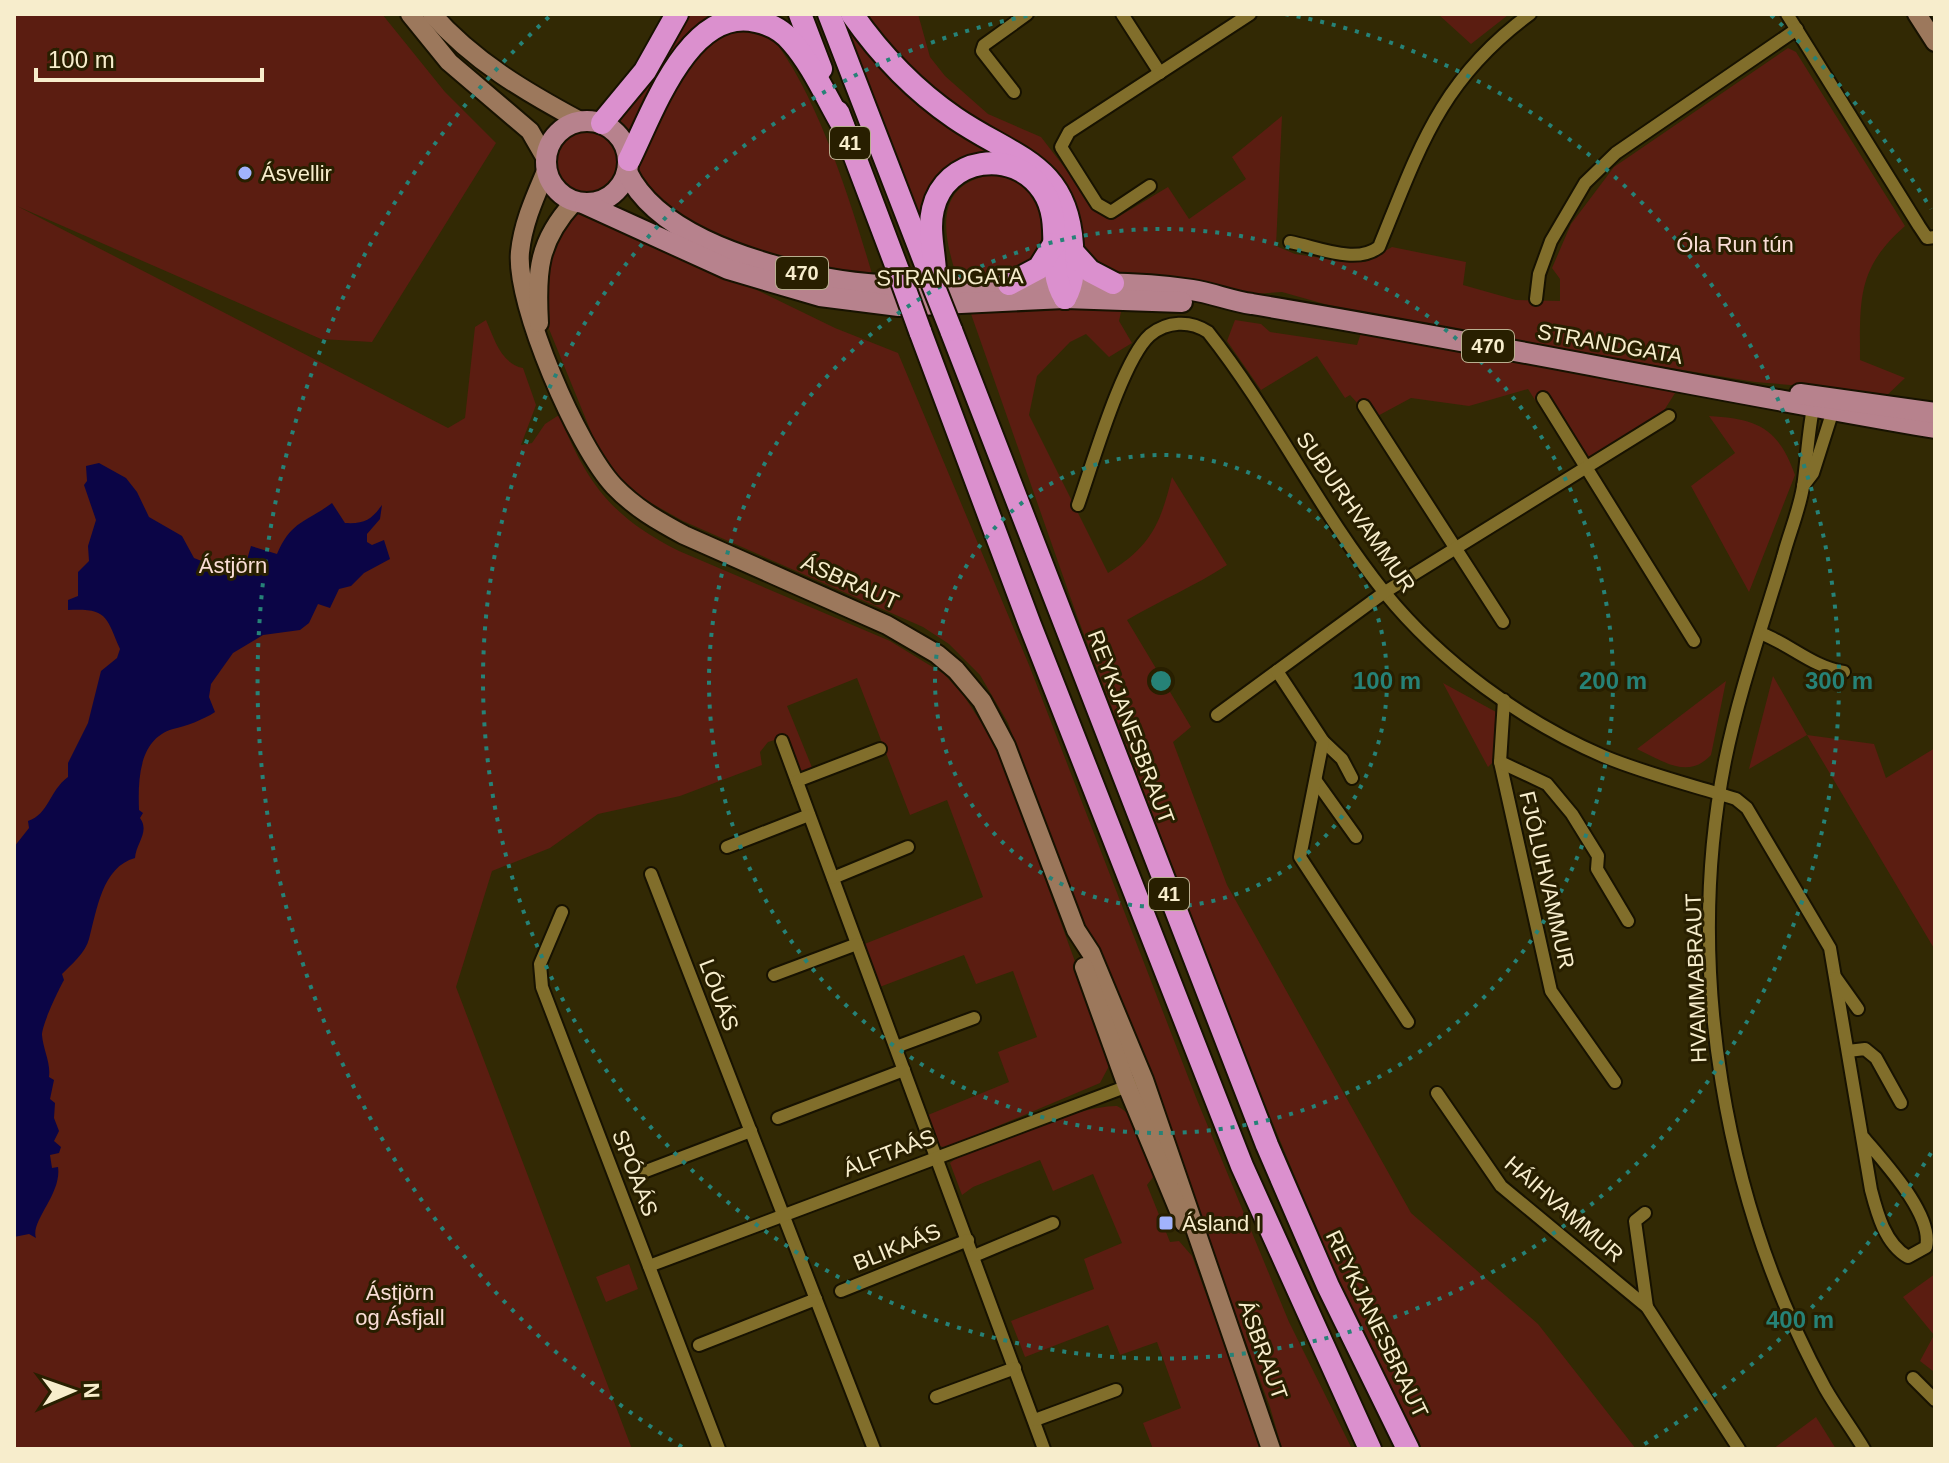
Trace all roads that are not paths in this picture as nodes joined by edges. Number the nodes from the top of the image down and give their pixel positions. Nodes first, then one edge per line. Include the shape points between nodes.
1 (410, 14) edge
2 (432, 14) edge
3 (677, 14) edge
4 (800, 14) edge
5 (829, 14) edge
6 (852, 14) edge
7 (1027, 14) edge
8 (1122, 14) edge
9 (1250, 14) edge
10 (1530, 14) edge
11 (1787, 14) edge
12 (1917, 14) edge
13 (1797, 29) junction
14 (1935, 42) edge
15 (1160, 73) junction
16 (1014, 92) dead end
17 (591, 122) junction
18 (843, 126) junction
19 (546, 164) junction
20 (628, 166) junction
21 (1150, 186) dead end
22 (579, 203) junction
23 (1935, 237) edge
24 (1290, 242) dead end
25 (1063, 247) junction
26 (932, 271) junction
27 (1113, 283) junction
28 (1009, 284) junction
29 (1064, 287) junction
30 (1536, 299) dead end
31 (1238, 302) junction
32 (541, 341) junction
33 (1543, 398) dead end
34 (1814, 402) junction
35 (1835, 405) junction
36 (1364, 406) dead end
37 (1935, 413) edge
38 (1669, 416) dead end
39 (1935, 428) edge
40 (1586, 468) junction
41 (1803, 486) junction
42 (1078, 505) dead end
43 (1457, 551) junction
44 (1385, 592) junction
45 (1503, 622) dead end
46 (1760, 633) junction
47 (1694, 641) dead end
48 (1277, 671) junction
49 (1844, 672) dead end
50 (1504, 700) junction
51 (1217, 715) dead end
52 (782, 741) dead end
53 (1323, 741) junction
54 (880, 749) dead end
55 (1500, 762) junction
56 (1352, 778) dead end
57 (797, 781) junction
58 (1316, 781) junction
59 (1720, 794) junction
60 (809, 815) junction
61 (1356, 837) dead end
62 (727, 847) dead end
63 (908, 847) dead end
64 (651, 874) dead end
65 (833, 878) junction
66 (562, 912) dead end
67 (1628, 921) dead end
68 (857, 944) junction
69 (774, 975) dead end
70 (1834, 975) junction
71 (1858, 1009) dead end
72 (974, 1018) dead end
73 (1408, 1022) dead end
74 (896, 1047) junction
75 (1848, 1051) junction
76 (904, 1070) junction
77 (1615, 1082) dead end
78 (1135, 1083) junction
79 (1437, 1093) dead end
80 (1901, 1103) dead end
81 (778, 1118) dead end
82 (751, 1131) junction
83 (1863, 1137) junction
84 (936, 1157) junction
85 (638, 1174) dead end
86 (1645, 1213) dead end
87 (783, 1214) junction
88 (1053, 1223) dead end
89 (968, 1240) junction
90 (974, 1256) junction
91 (649, 1266) junction
92 (841, 1291) dead end
93 (816, 1299) junction
94 (1647, 1307) junction
95 (699, 1345) dead end
96 (1015, 1368) junction
97 (1913, 1378) dead end
98 (1116, 1390) dead end
99 (936, 1397) dead end
100 (1935, 1400) edge
101 (1035, 1420) junction
102 (1863, 1448) edge
103 (719, 1449) edge
104 (874, 1449) edge
105 (1044, 1449) edge
106 (1271, 1449) edge
107 (1370, 1449) edge
108 (1408, 1449) edge
109 (1739, 1449) edge

1 - 19 street via 449,62 530,131
2 - 17 street via 506,79
3 - 17 highway via 645,71
4 - 18 highway, 41
5 - 26 highway, REYKJANESBRAUT / 41
6 - 25 highway via 908,81 1051,180 1066,208
7 - 16 street via 982,51
8 - 15 street
9 - 15 street
10 - 24 street via 1484,53 1444,102 1426,131 1379,247 1356,256
11 - 13 street
12 - 14 street
13 - 23 street via 1927,238
13 - 30 street via 1616,153 1585,183 1551,241
15 - 21 street via 1069,132 1061,147 1097,204 1111,212
17 - 19 main road via 561,129 548,147
17 - 20 main road, 470 via 620,136
18 - 20 highway via 792,41 771,26 735,20 710,30 683,56
18 - 107 highway, 41, bridge via 1030,625 1242,1166
19 - 22 main road, 470 via 556,190
19 - 32 street, ÁSBRAUT via 519,254 527,313
20 - 22 main road via 616,192
20 - 28 main road, STRANDGATA / 470 via 643,198 667,216 760,261 858,284
22 - 29 main road, STRANDGATA / 470 via 728,269 820,296 899,306
22 - 32 street, ÁSBRAUT via 546,239 537,285
25 - 26 highway via 1050,207 1032,179 1007,164 975,165 950,178 933,208
25 - 27 highway
25 - 28 highway
25 - 29 highway
26 - 108 highway, REYKJANESBRAUT / 41, bridge via 1267,1145
27 - 29 main road, STRANDGATA / 470
27 - 31 main road, STRANDGATA / 470 via 1193,290
28 - 29 main road, STRANDGATA / 470
29 - 31 main road, STRANDGATA / 470
31 - 34 main road, STRANDGATA / 470
32 - 78 street, ÁSBRAUT via 599,467 633,504 654,519 887,625 937,654 982,701 1006,746 1076,930 1080,955
33 - 40 street
34 - 35 main road, STRANDGATA / 470
34 - 41 street, HVAMMABRAUT
35 - 37 main road, STRANDGATA / 470
35 - 39 main road, STRANDGATA / 470
35 - 41 street, HVAMMABRAUT via 1813,473
36 - 43 street
38 - 40 street
40 - 43 street
40 - 47 street
41 - 46 street, HVAMMABRAUT
42 - 44 street, SUÐURHVAMMUR via 1127,373 1146,340 1176,324 1197,326 1212,337
43 - 44 street
43 - 45 street
44 - 48 street
44 - 50 street, SUÐURHVAMMUR via 1426,639
46 - 49 street via 1825,669
46 - 59 street, HVAMMABRAUT
48 - 51 street
48 - 53 street
50 - 55 street, FJÓLUHVAMMUR
50 - 59 street, SUÐURHVAMMUR via 1602,756
52 - 57 street, BLIKAÁS
53 - 56 street
53 - 58 street
54 - 57 street
55 - 67 street, FJÓLUHVAMMUR via 1547,784 1572,814
55 - 77 street, FJÓLUHVAMMUR via 1551,991
57 - 60 street, BLIKAÁS
58 - 61 street
58 - 73 street via 1300,857
59 - 70 street, SUÐURHVAMMUR via 1747,808 1830,948
59 - 102 street, HVAMMABRAUT via 1712,868 1713,986 1718,1062 1733,1144 1761,1241 1806,1351
60 - 62 street
60 - 65 street, BLIKAÁS
63 - 65 street
64 - 82 street, LÓUÁS
65 - 68 street, BLIKAÁS
66 - 91 street, SPÓAÁS via 539,975
68 - 69 street
68 - 74 street, BLIKAÁS
70 - 71 street
70 - 75 street
72 - 74 street
74 - 76 street, BLIKAÁS
75 - 80 street via 1865,1049 1876,1058
75 - 83 street
76 - 81 street
76 - 84 street, BLIKAÁS
78 - 84 street, ÁLFTAÁS
78 - 106 street, ÁSBRAUT
79 - 94 street, HÁIHVAMMUR via 1501,1186
82 - 85 street
82 - 87 street, LÓUÁS
83 - 83 street via 1883,1227 1901,1253 1915,1255 1926,1247 1925,1226
84 - 87 street, ÁLFTAÁS
84 - 89 street, BLIKAÁS
86 - 94 street, HÁIHVAMMUR via 1635,1221
87 - 91 street, ÁLFTAÁS
87 - 93 street, LÓUÁS
88 - 90 street, BLIKAÁS
89 - 90 street, BLIKAÁS
89 - 92 street, BLIKAÁS
90 - 96 street, BLIKAÁS
91 - 103 street, SPÓAÁS
93 - 95 street
93 - 104 street, LÓUÁS
94 - 109 street, HÁIHVAMMUR
96 - 99 street
96 - 101 street, BLIKAÁS
97 - 100 street
98 - 101 street
101 - 105 street, BLIKAÁS

